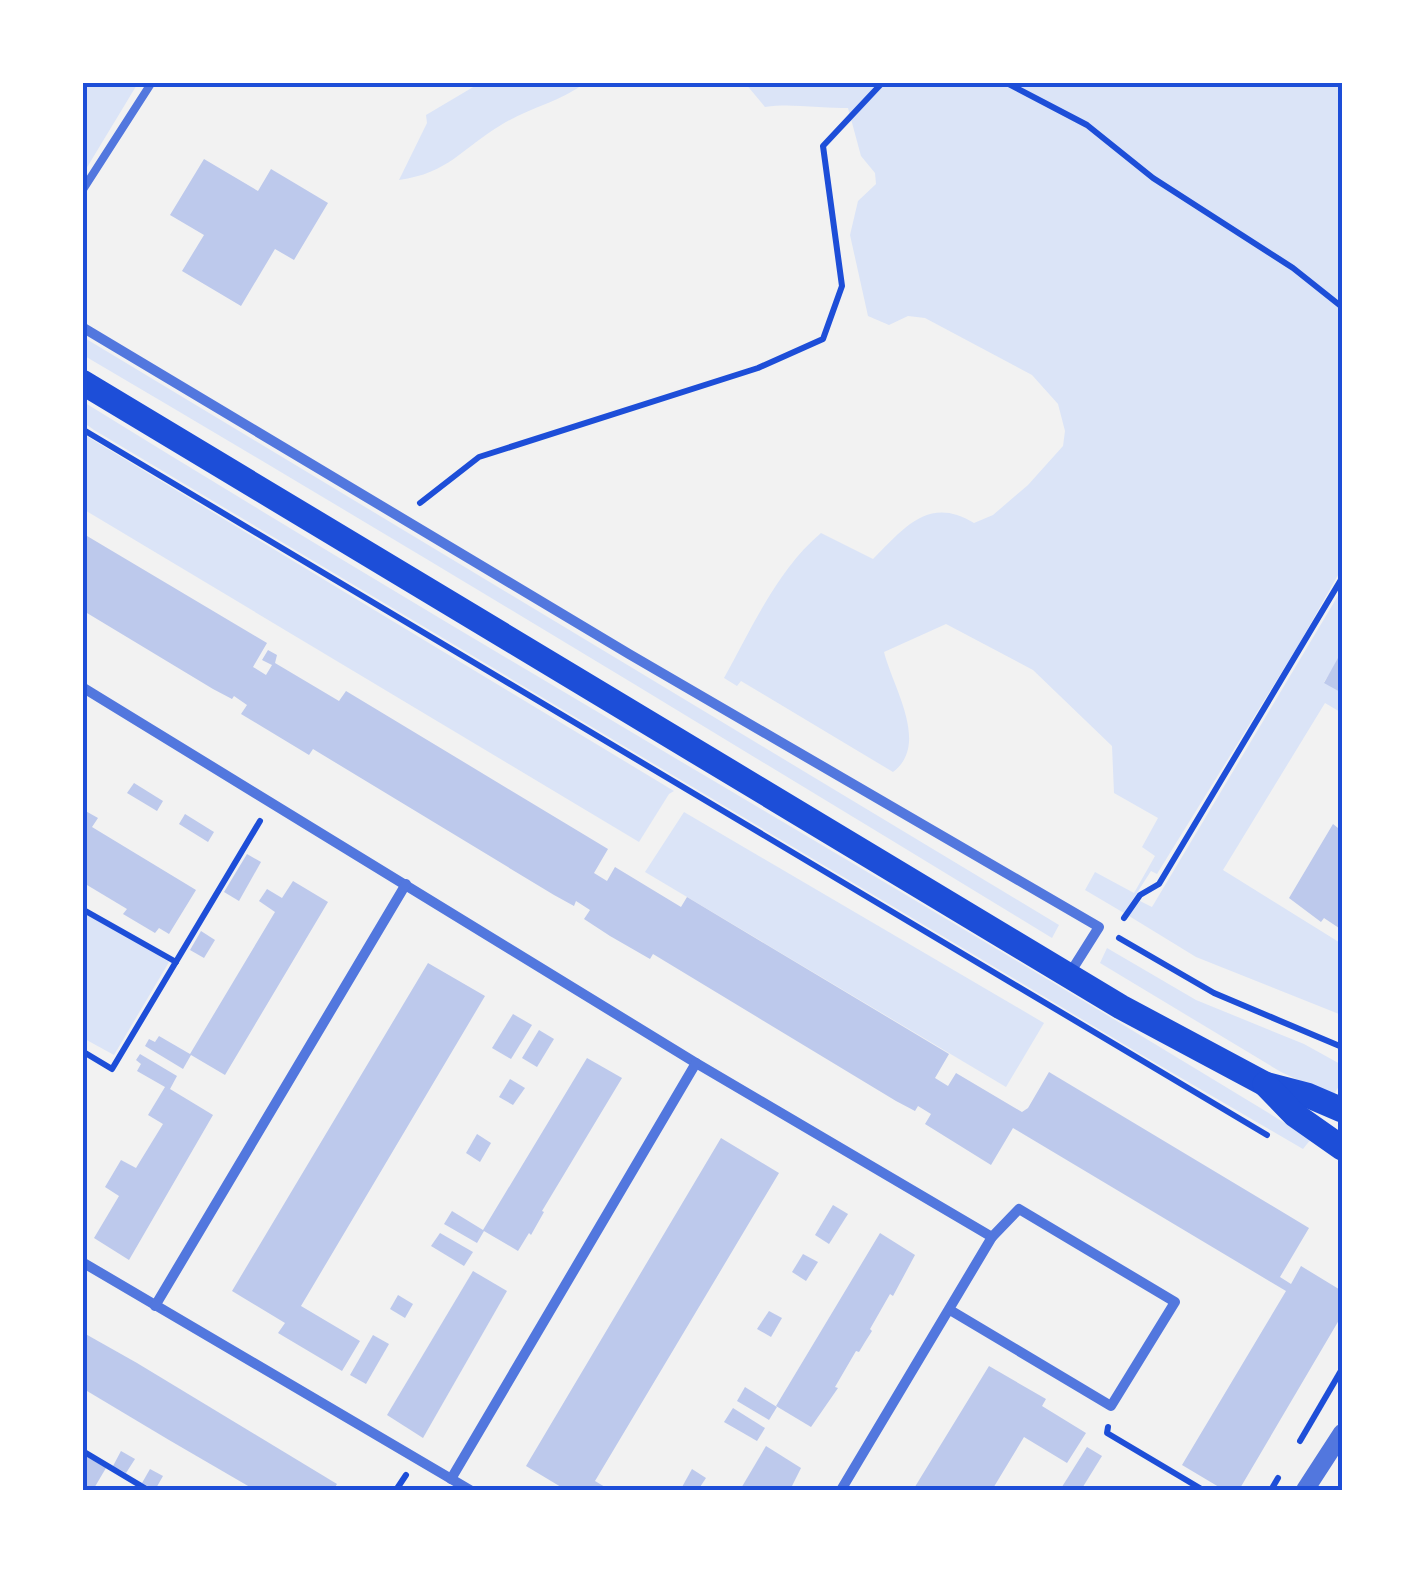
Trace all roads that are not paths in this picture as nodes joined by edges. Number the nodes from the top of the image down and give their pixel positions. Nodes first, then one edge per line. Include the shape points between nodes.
1 (152, 82) edge
2 (82, 191) edge
3 (82, 328) edge
4 (82, 382) edge
5 (82, 688) edge
6 (406, 884) junction
7 (1068, 976) junction
8 (696, 1063) junction
9 (1266, 1084) junction
10 (1342, 1110) edge
11 (1342, 1148) edge
12 (992, 1238) junction
13 (82, 1262) edge
14 (155, 1306) junction
15 (950, 1310) junction
16 (1342, 1433) edge
17 (451, 1478) junction
18 (470, 1490) edge
19 (841, 1490) edge
20 (1305, 1490) edge

1 - 2 lane
3 - 7 street via 1098,927
4 - 7 main road
5 - 6 street
6 - 8 street
6 - 14 street
7 - 9 main road
8 - 12 street
8 - 17 street
9 - 10 main road
9 - 11 main road via 1294,1115
12 - 15 street
12 - 15 street via 1019,1209 1175,1302 1111,1406
13 - 14 street
14 - 17 street
15 - 19 street
16 - 20 street
17 - 18 street

